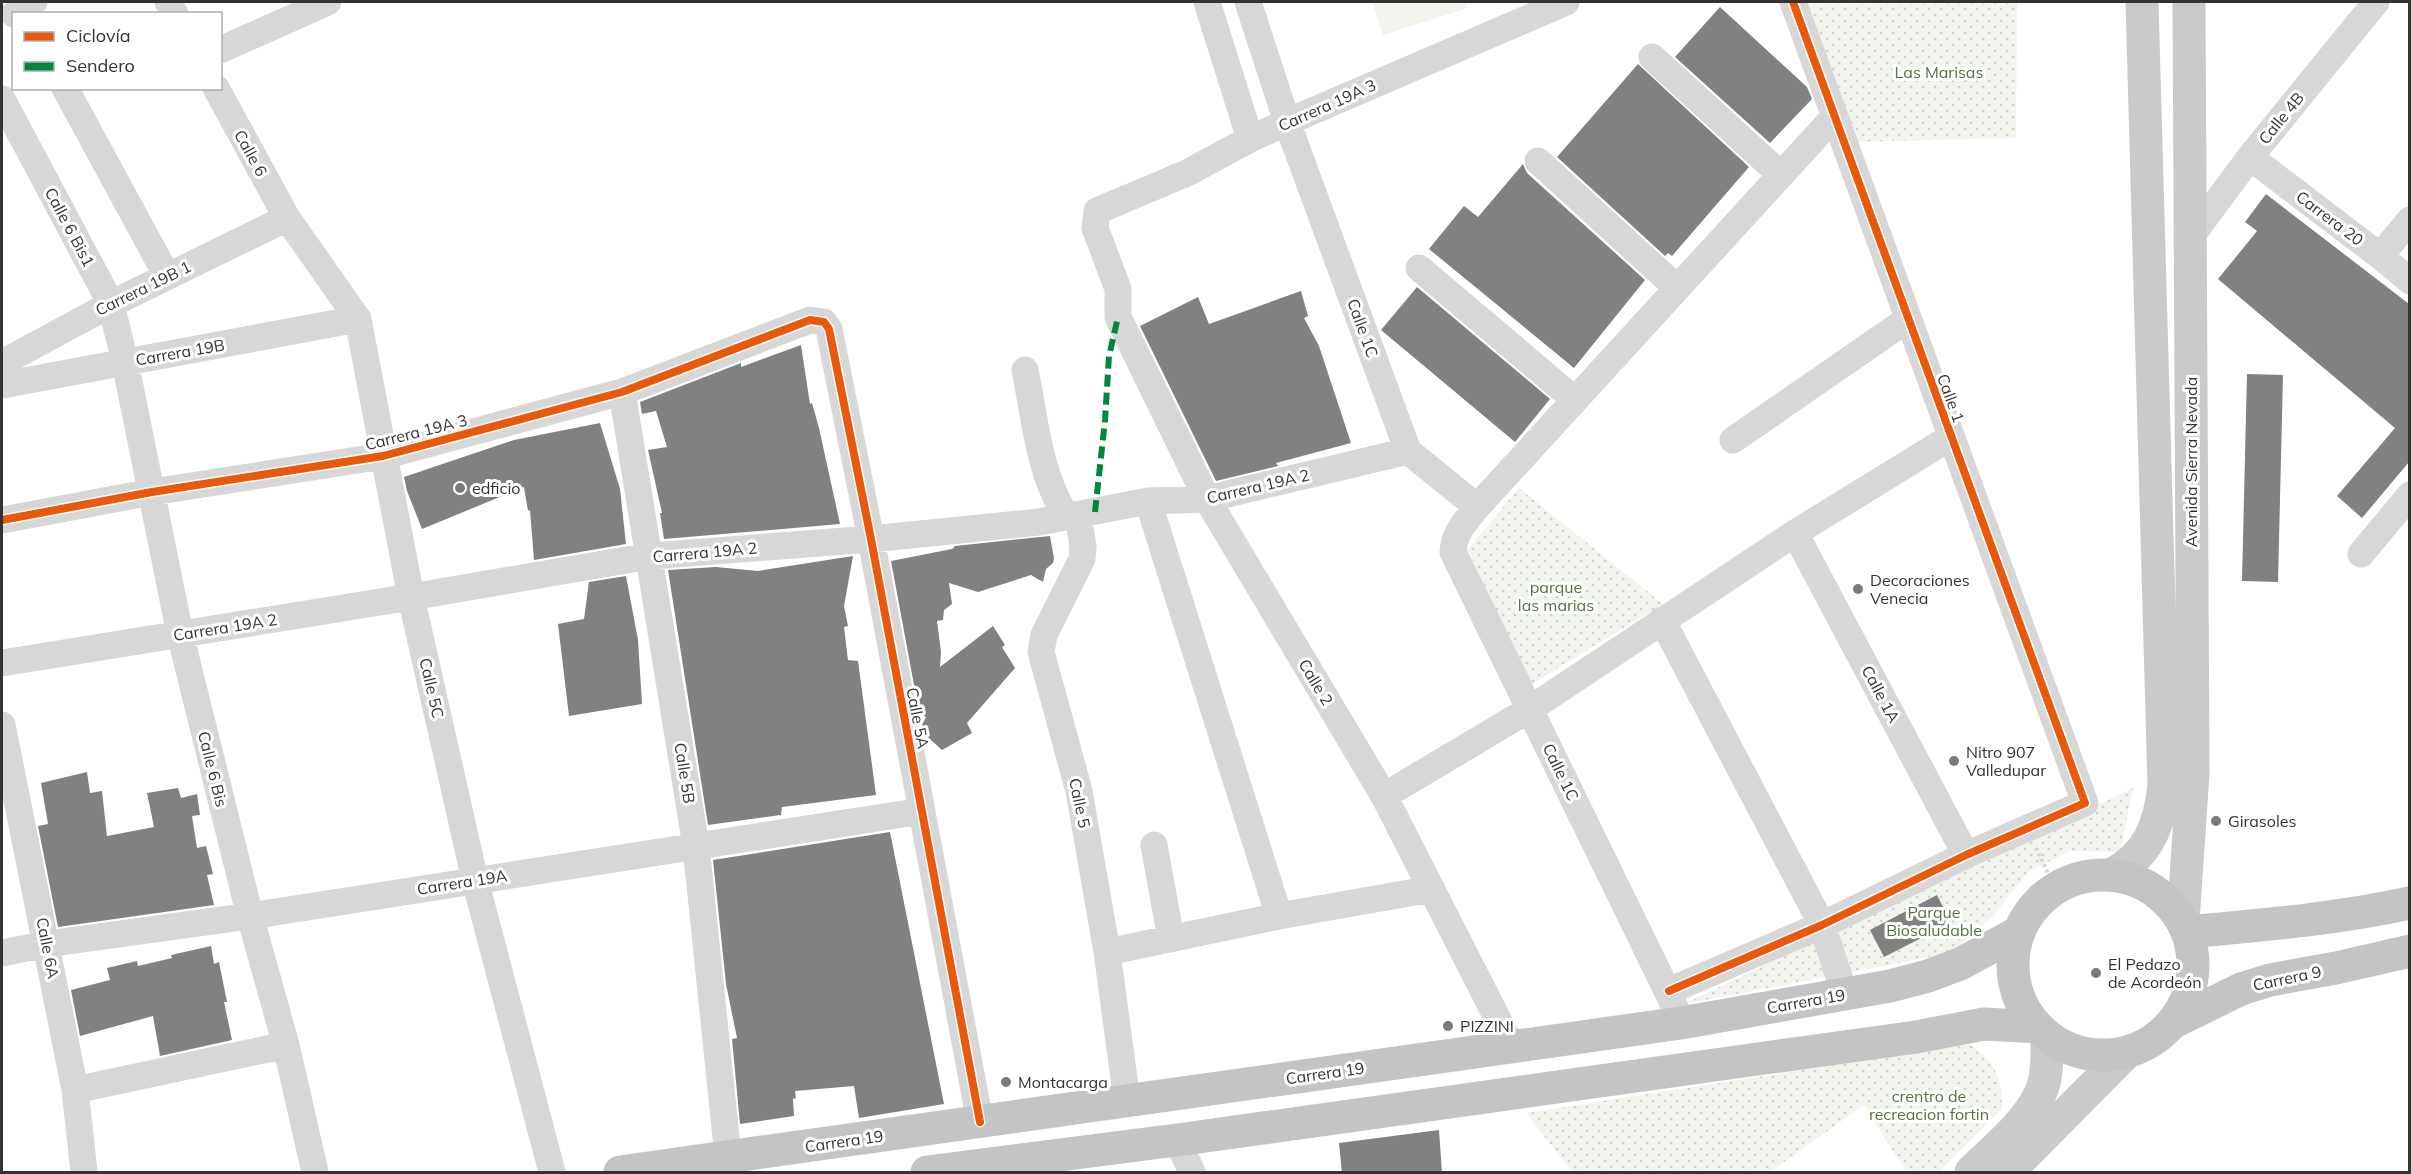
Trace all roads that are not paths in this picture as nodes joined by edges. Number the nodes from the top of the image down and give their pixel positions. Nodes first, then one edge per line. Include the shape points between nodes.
1 (328, 2) edge
2 (1248, 2) edge
3 (1566, 2) edge
4 (1793, 2) edge
5 (2142, 2) edge
6 (2189, 2) edge
7 (2376, 2) edge
8 (1217, 4) edge
9 (222, 49) edge
10 (1652, 57) dead end
11 (66, 90) edge
12 (217, 90) edge
13 (2, 99) edge
14 (1834, 117) junction
15 (1287, 122) junction
16 (1250, 139) junction
17 (2250, 157) junction
18 (1538, 161) dead end
19 (1781, 175) junction
20 (287, 218) junction
21 (2409, 220) edge
22 (2190, 238) junction
23 (2380, 256) junction
24 (1419, 268) dead end
25 (167, 276) junction
26 (2409, 281) edge
27 (1677, 288) junction
28 (111, 304) junction
29 (1118, 317) joint
30 (358, 319) junction
31 (1908, 319) junction
32 (824, 322) joint
33 (125, 362) junction
34 (2, 363) edge
35 (2, 367) edge
36 (1025, 370) dead end
37 (31, 379) junction
38 (2, 385) edge
39 (622, 392) junction
40 (1575, 400) junction
41 (1951, 436) junction
42 (1733, 440) dead end
43 (1408, 451) junction
44 (383, 456) junction
45 (152, 492) junction
46 (2409, 495) edge
47 (1207, 499) junction
48 (1148, 501) junction
49 (1477, 507) junction
50 (1073, 516) junction
51 (2, 520) edge
52 (1795, 533) junction
53 (871, 539) junction
54 (2361, 554) dead end
55 (650, 556) junction
56 (411, 597) junction
57 (1662, 620) junction
58 (180, 634) junction
59 (2, 663) edge
60 (1530, 709) junction
61 (2, 725) edge
62 (1384, 796) junction
63 (922, 811) junction
64 (1154, 845) dead end
65 (696, 846) junction
66 (1966, 855) junction
67 (2111, 874) junction
68 (475, 880) junction
69 (1432, 889) junction
70 (2409, 903) edge
71 (250, 915) junction
72 (1279, 916) junction
73 (1822, 925) junction
74 (2185, 927) junction
75 (2019, 932) junction
76 (1172, 939) junction
77 (47, 944) junction
78 (2409, 951) edge
79 (1107, 952) junction
80 (2, 954) edge
81 (1669, 991) junction
82 (1845, 994) junction
83 (1681, 1023) junction
84 (2172, 1023) junction
85 (2042, 1031) junction
86 (286, 1045) junction
87 (1512, 1047) junction
88 (2126, 1053) junction
89 (75, 1090) junction
90 (1127, 1101) junction
91 (980, 1122) junction
92 (1177, 1140) junction
93 (728, 1157) junction
94 (84, 1173) edge
95 (315, 1173) edge
96 (552, 1173) edge
97 (620, 1173) edge
98 (927, 1173) edge
99 (1192, 1173) edge
100 (1971, 1173) edge
101 (2008, 1173) edge

1 - 9 street
2 - 15 street, Calle 1C
3 - 15 street, Carrera 19A 3
4 - 14 street, Calle 1
5 - 67 main road, Avenida Sierra Nevada via 2164,785 2160,813 2145,846 2127,867
6 - 22 main road, Avenida Sierra Nevada
7 - 17 street, Calle 4B
8 - 16 street
10 - 19 street
11 - 25 street
12 - 20 street, Calle 6
13 - 28 street, Calle 6 Bis1
14 - 19 street
14 - 31 street, Calle 1
15 - 16 street, Carrera 19A 3
15 - 43 street, Calle 1C
16 - 29 street, Carrera 19A 3 via 1187,173 1097,211 1095,228 1118,289
17 - 22 street, Calle 4B
17 - 23 street, Carrera 20
18 - 27 street
19 - 27 street
20 - 25 street, Carrera 19B 1
20 - 30 street, Calle 5C
21 - 23 street
22 - 74 main road, Avenida Sierra Nevada via 2193,773
23 - 26 street, Carrera 20
24 - 40 street
25 - 28 street, Carrera 19B 1
27 - 40 street
28 - 33 street, Calle 6 Bis1
28 - 34 street, Carrera 19B 1
29 - 47 street, Calle 2
30 - 33 street, Carrera 19B
30 - 44 street, Calle 5C
31 - 41 street, Calle 1
31 - 42 street
32 - 39 street, Carrera 19A 3 via 810,320
32 - 53 street, Calle 5A via 829,329
33 - 37 street, Carrera 19B
33 - 45 street, Calle 6 Bis
35 - 37 street
36 - 50 street via 1047,478 1056,501
37 - 38 street, Carrera 19B
39 - 44 street, Carrera 19A 3
39 - 55 street, Calle 5B
40 - 49 street
41 - 52 street
41 - 66 street, Calle 1 via 2085,803
43 - 47 street, Carrera 19A 2
43 - 49 street
44 - 45 street, Carrera 19A 3
44 - 56 street, Calle 5C
45 - 51 street, Carrera 19A 3
45 - 58 street, Calle 6 Bis
46 - 54 street
47 - 48 street, Carrera 19A 2
47 - 62 street, Calle 2
48 - 50 street, Carrera 19A 2
48 - 72 street
49 - 60 street, Calle 1C via 1459,530 1453,552
50 - 53 street, Carrera 19A 2
50 - 79 street, Calle 5 via 1082,559 1048,626 1041,652 1079,791
52 - 57 street
52 - 66 street, Calle 1A
53 - 55 street, Carrera 19A 2
53 - 63 street, Calle 5A
55 - 56 street, Carrera 19A 2
55 - 65 street, Calle 5B
56 - 58 street, Carrera 19A 2
56 - 68 street, Calle 5C
57 - 60 street
57 - 73 street
58 - 59 street, Carrera 19A 2
58 - 71 street, Calle 6 Bis
60 - 62 street
60 - 81 street, Calle 1C
61 - 77 street, Calle 6A
62 - 69 street, Calle 2
63 - 65 street, Carrera 19A
63 - 91 street, Calle 5A
64 - 76 street
65 - 68 street, Carrera 19A
65 - 93 street, Calle 5B
66 - 73 street
67 - 74 highway via 2145,885 2173,907
67 - 75 highway via 2082,876 2055,888 2034,907
68 - 71 street, Carrera 19A
68 - 96 street, Calle 5C
69 - 72 street
69 - 87 street, Calle 2
70 - 74 highway via 2333,918
71 - 77 street, Carrera 19A
71 - 86 street, Calle 6 Bis
72 - 76 street
73 - 81 street
73 - 82 street
74 - 84 highway via 2193,959 2191,987
75 - 82 highway, Carrera 19 via 1944,971
75 - 85 highway via 2013,960 2016,989 2028,1016
76 - 79 street
77 - 80 street, Carrera 19A
77 - 89 street, Calle 6A
78 - 84 highway, Carrera 9 via 2270,980 2241,989
79 - 90 street, Calle 5
81 - 83 street, Calle 1C
82 - 83 highway, Carrera 19
83 - 87 highway, Carrera 19
84 - 88 highway via 2151,1041
85 - 88 highway via 2079,1052
85 - 92 highway via 1984,1024 1916,1037
85 - 100 main road via 2046,1069 2037,1099 2027,1115
86 - 89 street
86 - 95 street, Calle 6 Bis
87 - 90 highway, Carrera 19
88 - 101 main road
89 - 94 street, Calle 6A
90 - 91 highway, Carrera 19
91 - 93 highway, Carrera 19
92 - 98 highway
92 - 99 street
93 - 97 highway, Carrera 19

